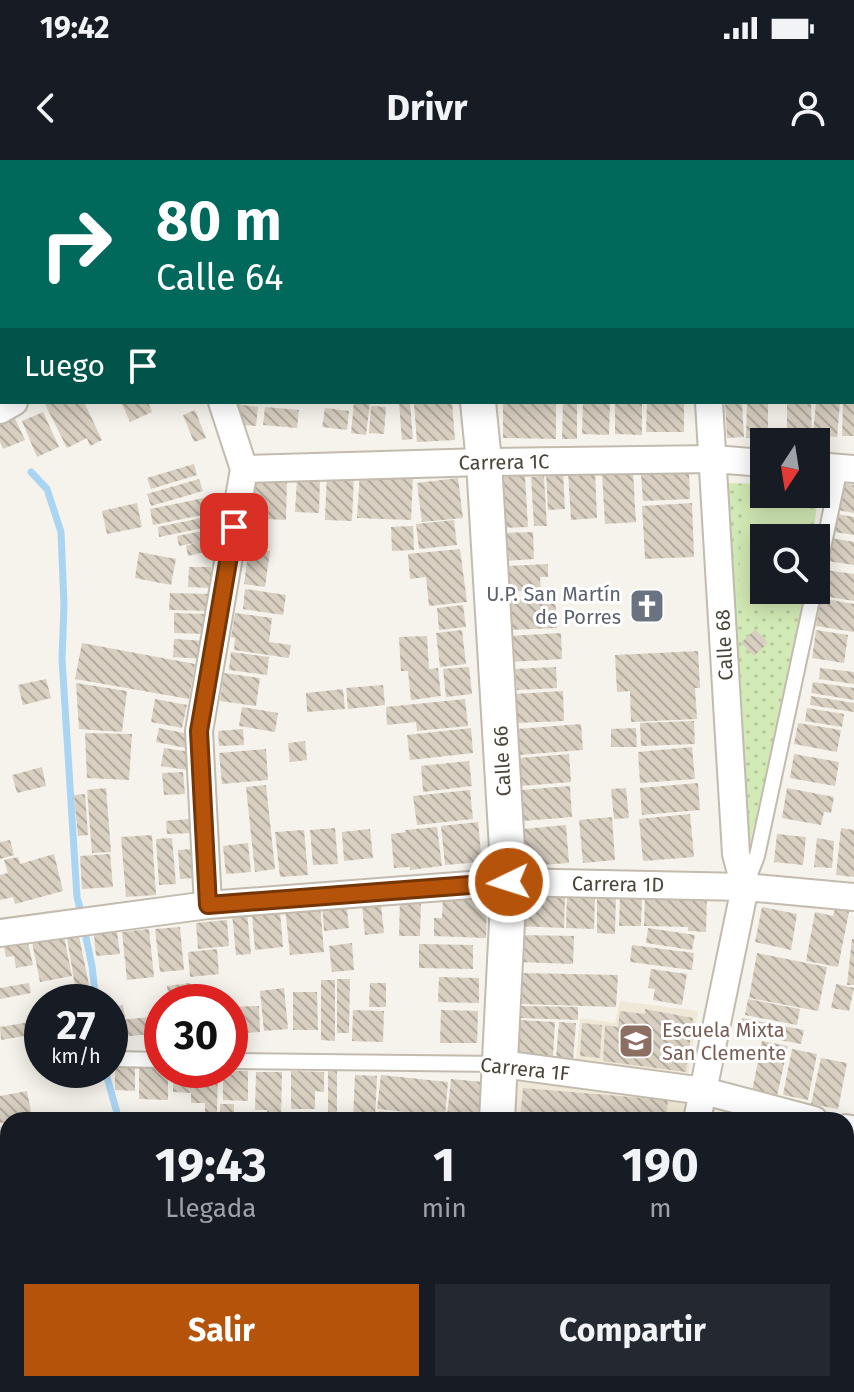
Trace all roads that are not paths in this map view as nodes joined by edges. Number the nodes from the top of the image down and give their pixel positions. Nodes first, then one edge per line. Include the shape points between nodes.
1 (223, 404) edge
2 (478, 404) edge
3 (709, 404) edge
4 (714, 459) junction
5 (484, 462) junction
6 (750, 462) edge
7 (837, 468) edge
8 (244, 469) junction
9 (827, 524) edge
10 (811, 604) edge
11 (509, 882) junction
12 (745, 887) junction
13 (854, 897) edge
14 (208, 905) junction
15 (0, 933) edge
16 (248, 1061) edge
17 (501, 1064) junction
18 (704, 1091) junction
19 (498, 1112) edge
20 (699, 1112) edge
21 (784, 1112) edge

1 - 8 street
2 - 5 street, Calle 66
3 - 4 street, Calle 68
4 - 5 street, Carrera 1C
4 - 6 street, Carrera 1C
4 - 12 street, Calle 68 via 736,854
5 - 8 street, Carrera 1C
5 - 11 street, Calle 66
7 - 9 lane
8 - 14 street via 199,731
10 - 12 lane, Calle 68 via 757,856
11 - 12 street, Carrera 1D
11 - 14 street, Carrera 1D
11 - 17 street, Calle 66
12 - 13 street, Carrera 1D
12 - 18 street, Calle 68
14 - 15 street, Carrera 1D
16 - 17 lane, Carrera 1F
17 - 18 street, Carrera 1F
17 - 19 street, Calle 66
18 - 20 street, Calle 68
18 - 21 street, Carrera 1F

